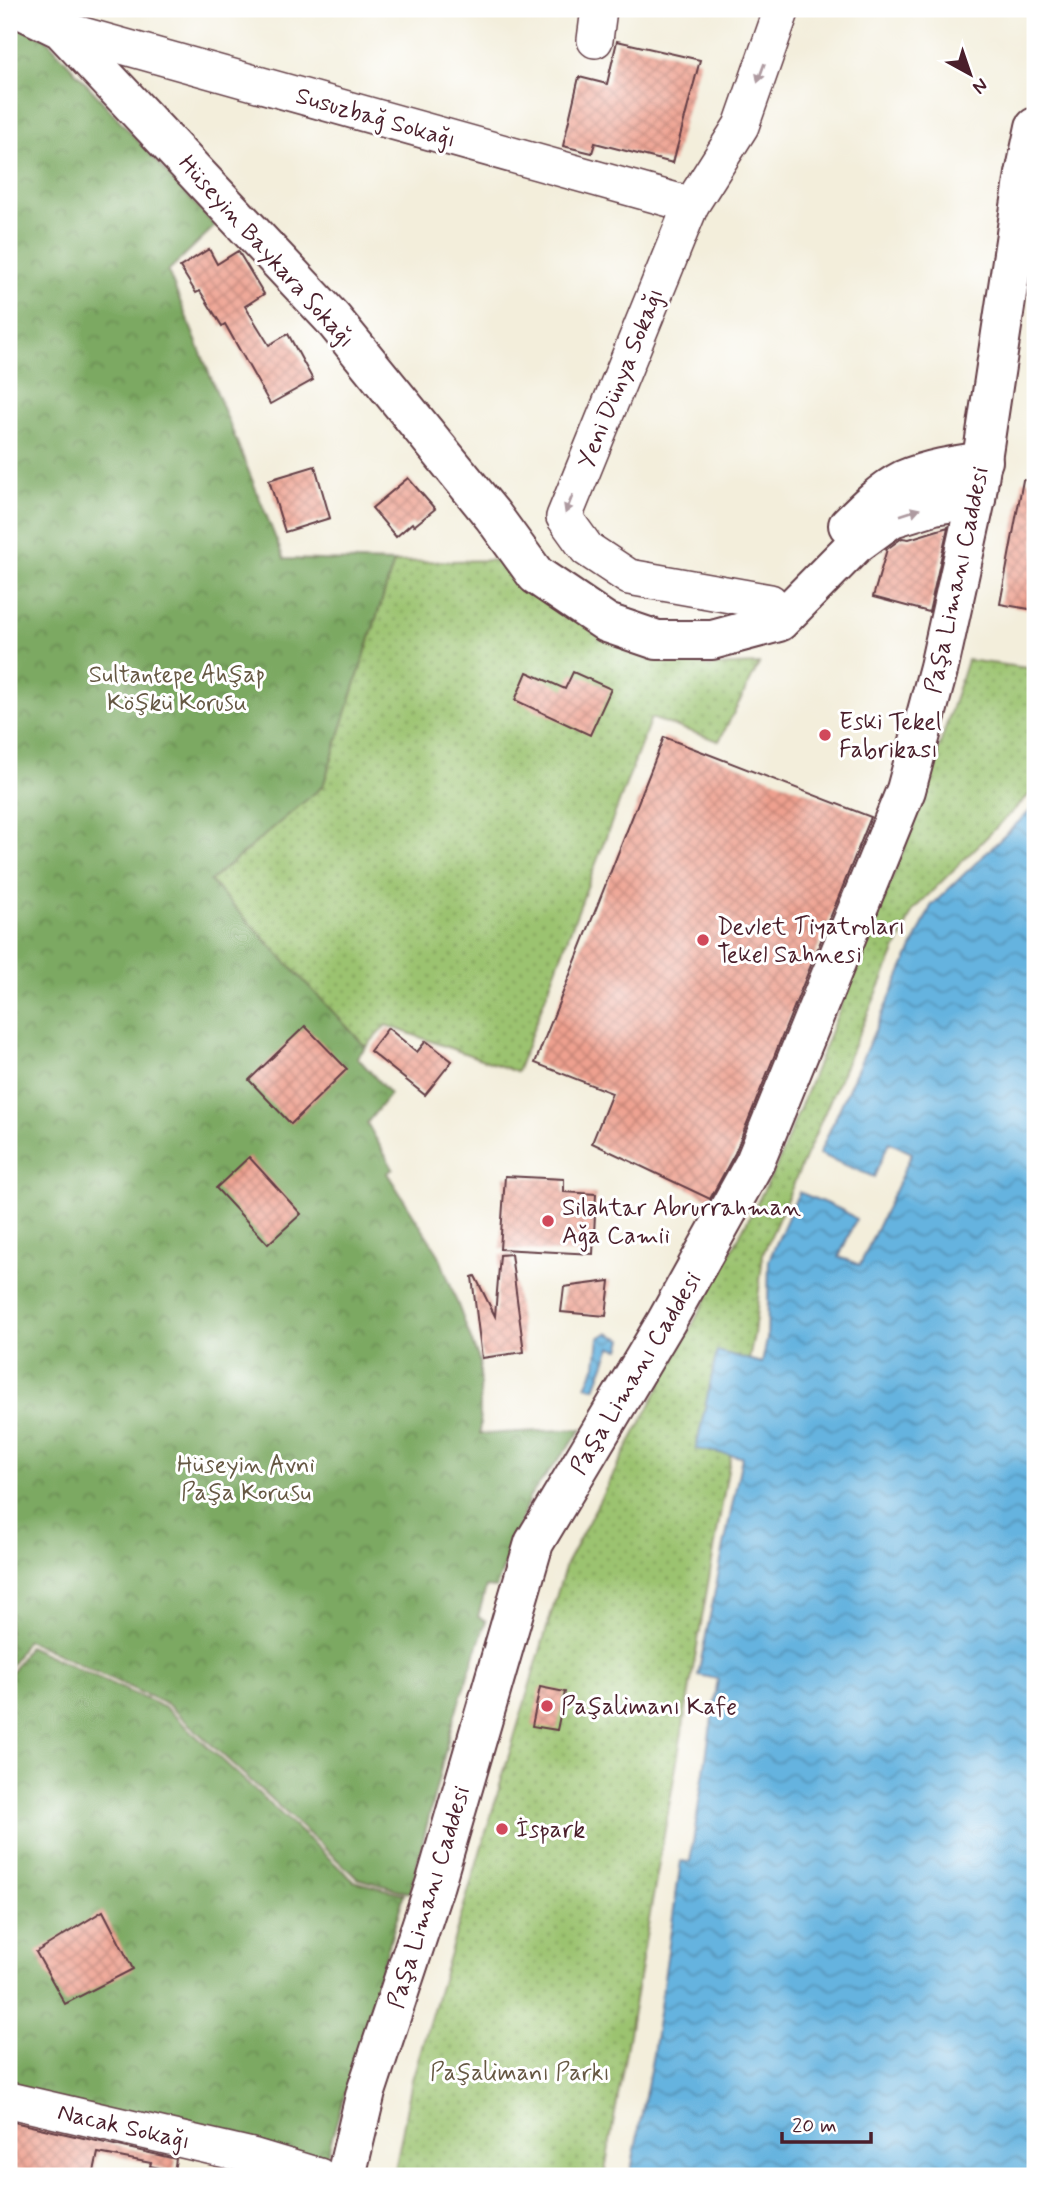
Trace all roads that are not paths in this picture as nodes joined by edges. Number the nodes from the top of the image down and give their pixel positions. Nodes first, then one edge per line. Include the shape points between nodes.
1 (20, 9) edge
2 (782, 9) edge
3 (61, 29) junction
4 (1035, 127) edge
5 (691, 205) junction
6 (983, 461) junction
7 (976, 499) junction
8 (774, 612) junction
9 (9, 2100) edge
10 (319, 2176) edge
11 (346, 2176) edge

1 - 3 main road, Hüseyin Baykara Sokağı
2 -> 5 street, Yeni Dünya Sokağı via 741,126
3 - 5 street, Susuzbağ Sokağı
3 - 8 main road, Hüseyin Baykara Sokağı via 332,318 536,575 607,623 657,640 712,640
4 - 6 main road, Paşa Limanı Caddesi
5 -> 8 street, Yeni Dünya Sokağı via 564,517 587,549 629,577
6 - 7 main road, Paşa Limanı Caddesi
6 - 8 main road, Hüseyin Baykara Sokağı via 939,468 902,481 866,507
8 -> 7 main road via 892,518
7 - 11 main road, Paşa Limanı Caddesi via 906,790 755,1162 534,1543 435,1884 366,2092
9 - 10 street, Nacak Sokağı

